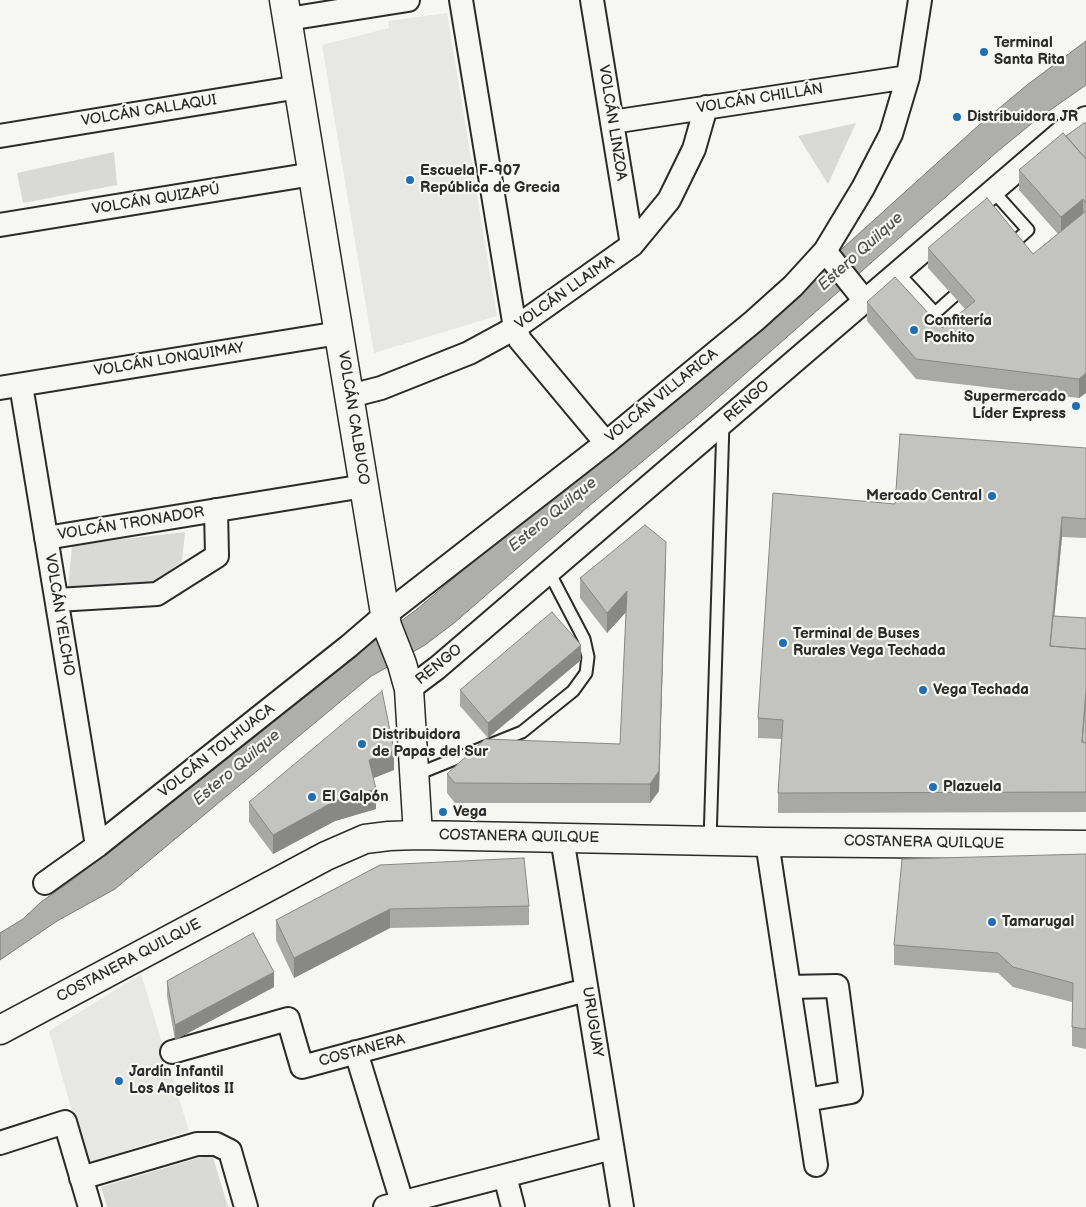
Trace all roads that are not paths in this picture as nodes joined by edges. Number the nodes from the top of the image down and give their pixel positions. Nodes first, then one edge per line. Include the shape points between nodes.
1 (408, 0) edge
2 (461, 0) edge
3 (592, 0) edge
4 (920, 0) edge
5 (286, 10) edge
6 (908, 77) junction
7 (298, 87) junction
8 (706, 107) junction
9 (1086, 118) edge
10 (612, 122) junction
11 (0, 136) edge
12 (313, 174) junction
13 (993, 191) junction
14 (0, 225) edge
15 (632, 245) junction
16 (1010, 246) edge
17 (827, 254) junction
18 (898, 273) junction
19 (860, 294) junction
20 (954, 296) edge
21 (515, 328) junction
22 (339, 333) junction
23 (11, 386) edge
24 (350, 396) junction
25 (723, 423) junction
26 (606, 443) junction
27 (364, 486) junction
28 (216, 510) junction
29 (46, 538) junction
30 (549, 572) junction
31 (57, 600) junction
32 (386, 621) junction
33 (406, 677) junction
34 (415, 775) junction
35 (418, 834) junction
36 (562, 838) junction
37 (710, 841) junction
38 (767, 842) junction
39 (1086, 845) edge
40 (97, 846) junction
41 (45, 883) dead end
42 (789, 987) junction
43 (586, 990) junction
44 (0, 1030) edge
45 (172, 1052) dead end
46 (356, 1052) junction
47 (806, 1100) junction
48 (0, 1143) edge
49 (612, 1148) junction
50 (816, 1165) dead end
51 (505, 1176) junction
52 (81, 1178) junction
53 (393, 1205) edge
54 (90, 1207) edge
55 (246, 1207) edge
56 (513, 1207) edge
57 (622, 1207) edge

1 - 5 street
2 - 21 street
3 - 10 street, VOLCÁN LINZOA
4 - 6 street, VOLCÁN VILLARICA
5 - 7 main road, VOLCÁN CALBUCO
6 - 8 street, VOLCÁN CHILLÁN
6 - 17 street, VOLCÁN VILLARICA via 891,134
7 - 11 street, VOLCÁN CALLAQUI
7 - 12 main road, VOLCÁN CALBUCO
8 - 10 street, VOLCÁN CHILLÁN
8 - 15 street, VOLCÁN LLAIMA via 694,149 668,200
9 - 13 street, RENGO via 1064,130
10 - 15 street, VOLCÁN LINZOA
12 - 14 street, VOLCÁN QUIZAPÚ
12 - 22 main road, VOLCÁN CALBUCO
13 - 16 lane via 1028,230
13 - 18 street, RENGO
15 - 21 street, VOLCÁN LLAIMA
17 - 19 street
17 - 26 street, VOLCÁN VILLARICA via 754,321
18 - 19 street, RENGO
18 - 20 lane via 935,314
19 - 25 street, RENGO
21 - 24 street, VOLCÁN LLAIMA via 469,353 382,388
21 - 26 street via 520,340
22 - 23 street, VOLCÁN LONQUIMAY
22 - 24 main road, VOLCÁN CALBUCO
23 - 29 street, VOLCÁN YELCHO
24 - 27 main road, VOLCÁN CALBUCO
25 - 30 street, RENGO
25 - 37 lane
26 - 32 street, VOLCÁN VILLARICA
27 - 28 street, VOLCÁN TRONADOR
27 - 32 main road, VOLCÁN CALBUCO
28 - 29 street, VOLCÁN TRONADOR
28 - 31 street, VOLCÁN TRONADOR via 217,556 157,594
29 - 31 street, VOLCÁN YELCHO
30 - 33 street, RENGO via 437,668
30 - 34 lane via 584,640 588,656 586,673 572,691 522,732
31 - 40 street, VOLCÁN YELCHO
32 - 33 main road, VOLCÁN CALBUCO
32 - 40 street, VOLCÁN TOLHUACA via 349,646
33 - 34 main road, VOLCÁN CALBUCO
34 - 35 main road, VOLCÁN CALBUCO
35 - 36 main road, COSTANERA QUILQUE
35 - 44 main road, COSTANERA QUILQUE via 366,839 332,853
36 - 37 main road, COSTANERA QUILQUE
36 - 43 street, URUGUAY
37 - 38 main road, COSTANERA QUILQUE
38 - 39 main road, COSTANERA QUILQUE
38 - 42 street
40 - 41 street, VOLCÁN TOLHUACA
42 - 47 street
42 - 47 street via 837,986 851,1092
43 - 46 street, COSTANERA
43 - 49 street, URUGUAY
45 - 46 street, COSTANERA via 288,1019 302,1067
46 - 53 street
47 - 50 street
48 - 52 street via 65,1122
49 - 51 street
49 - 57 street, URUGUAY
51 - 53 street
51 - 56 street
52 - 54 street
52 - 55 street via 198,1144 216,1144 230,1151

